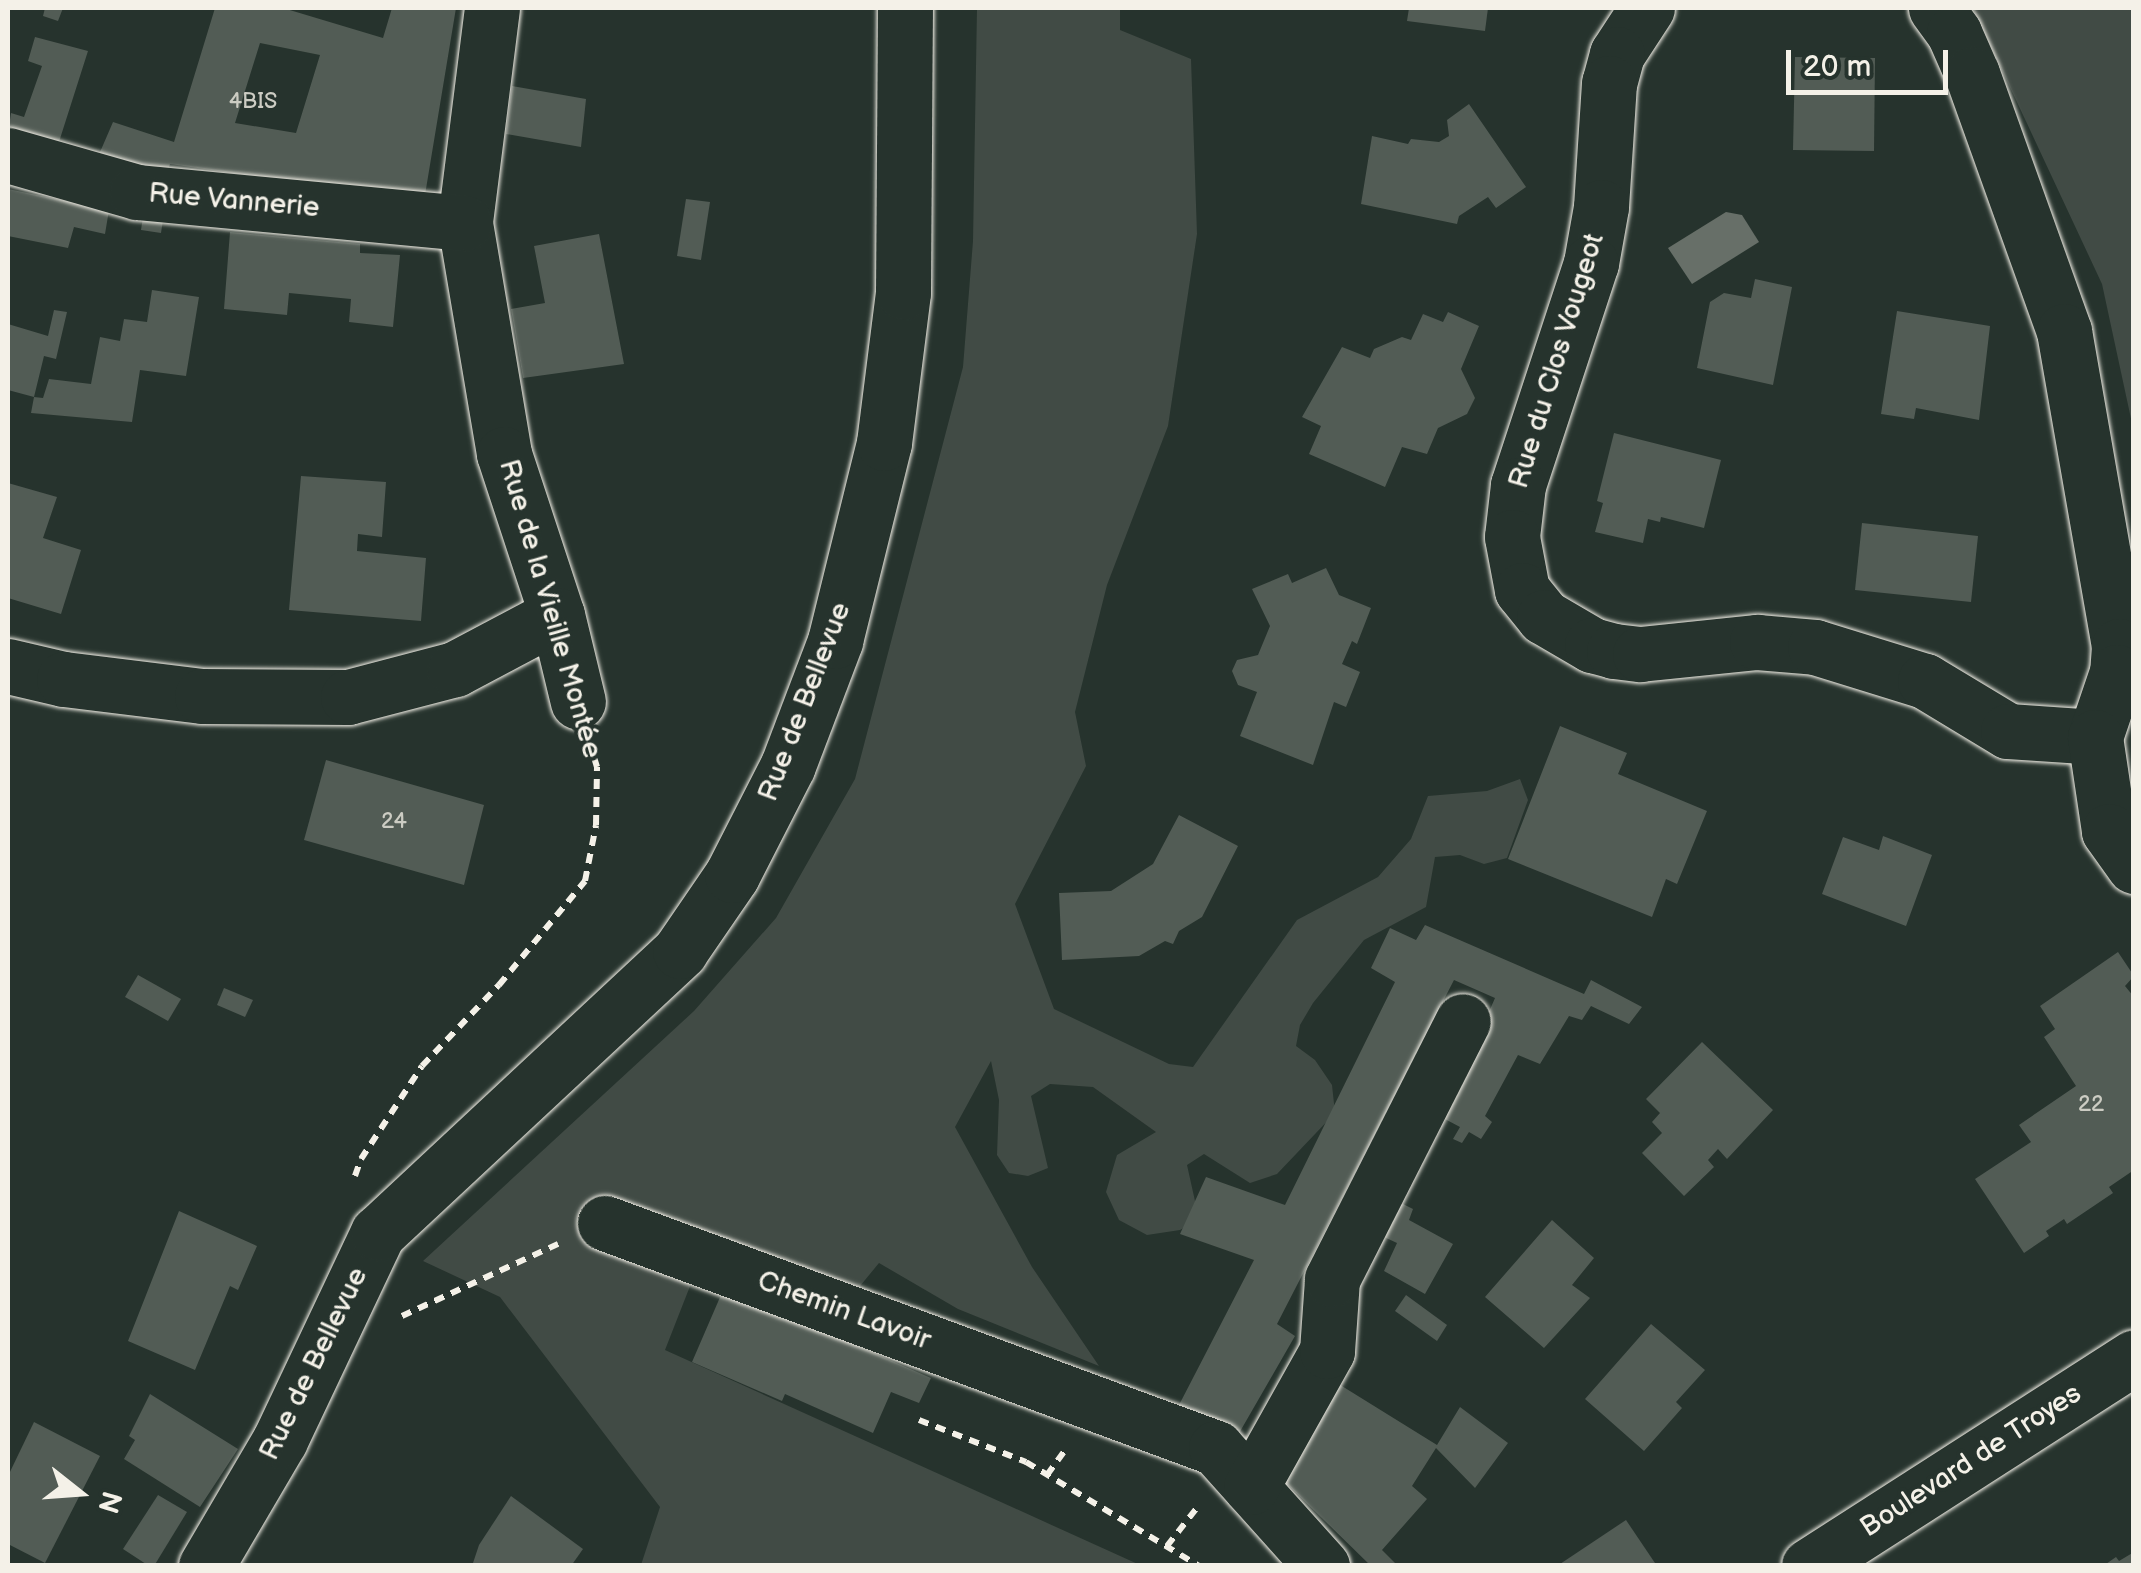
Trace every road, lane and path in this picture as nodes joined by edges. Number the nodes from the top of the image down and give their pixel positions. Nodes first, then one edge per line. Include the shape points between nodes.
1 (492, 8) edge
2 (905, 8) edge
3 (1647, 8) edge
4 (1936, 8) edge
5 (8, 154) edge
6 (465, 223) junction
7 (556, 615) junction
8 (8, 666) edge
9 (578, 702) joint
10 (2095, 737) junction
11 (2134, 866) edge
12 (1462, 1021) dead end
13 (348, 1196) dead end
14 (604, 1223) joint
15 (329, 1333) junction
16 (2134, 1357) edge
17 (918, 1420) dead end
18 (1251, 1487) junction
19 (206, 1566) edge
20 (1199, 1566) edge
21 (1322, 1566) edge
22 (1809, 1566) edge

1 - 6 street, Rue de la Vieille Montée
2 - 15 street, Rue de Bellevue via 903,292 884,443 834,642 788,765 732,875 680,951 378,1234
3 - 10 street, Rue du Clos Vougeot via 1608,83 1592,263 1518,486 1512,537 1522,590 1544,617 1614,651 1757,642 1815,647 1926,681 2008,732
4 - 10 street via 1972,74 2064,331 2120,646
5 - 6 street, Rue Vannerie via 137,192
6 - 7 street, Rue de la Vieille Montée via 504,454
7 - 8 street via 454,669 348,697 202,696
7 - 9 street, Rue de la Vieille Montée
9 - 13 path, Rue de la Vieille Montée via 596,768 596,825 585,881 422,1066 361,1158
10 - 11 street via 2109,831
12 - 18 street via 1332,1278 1327,1351
14 - 15 path via 371,1330
14 - 18 street, Chemin Lavoir via 1216,1448
15 - 19 street, Rue de Bellevue via 280,1440
16 - 22 street, Boulevard de Troyes
17 - 20 path via 1026,1462
18 - 21 street, Chemin Lavoir

